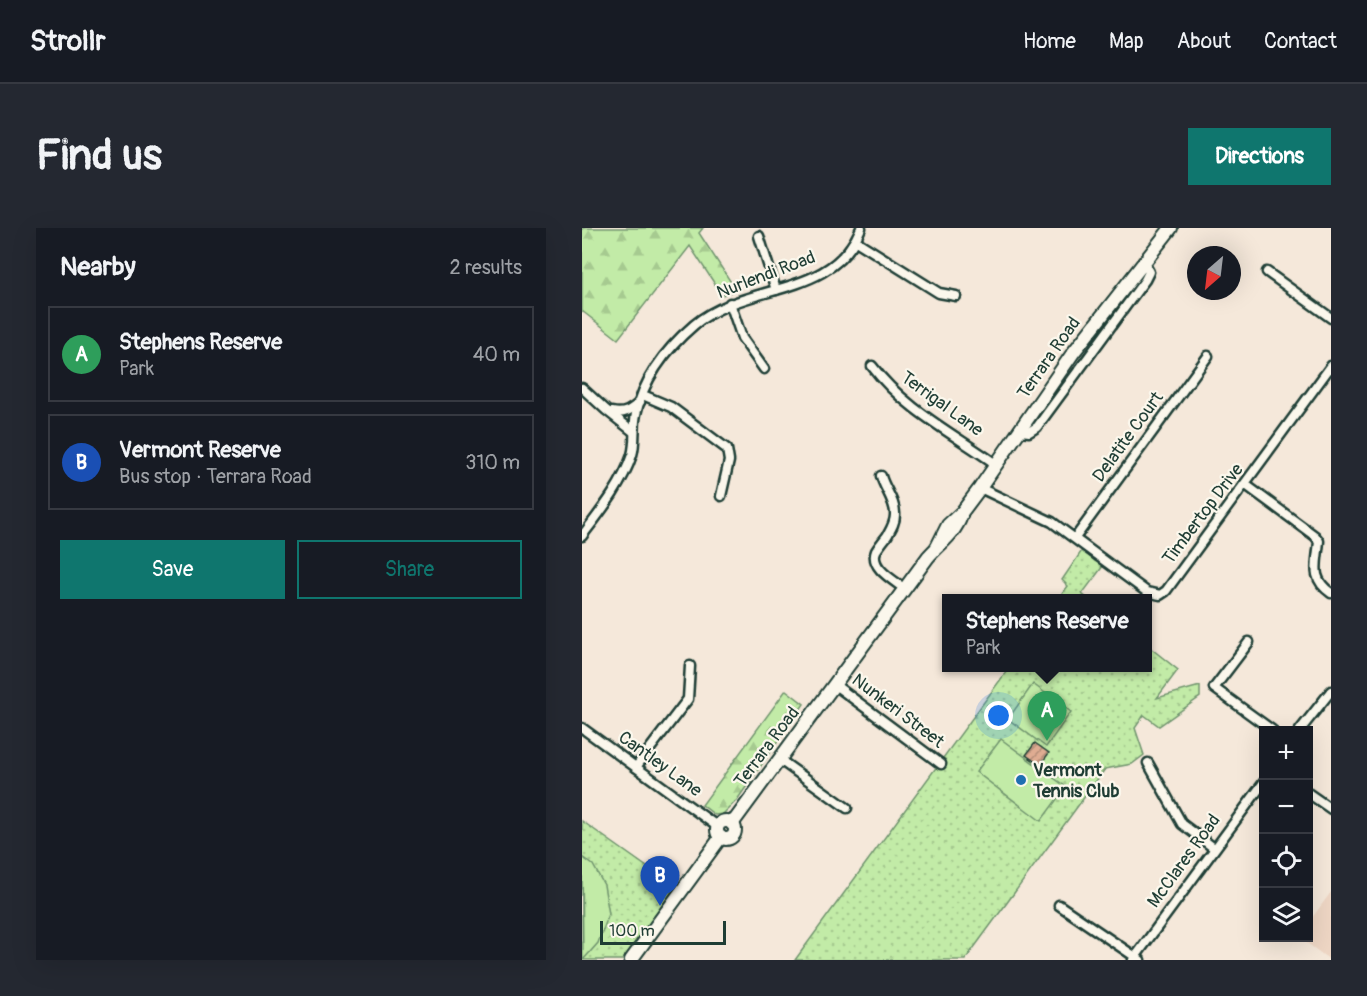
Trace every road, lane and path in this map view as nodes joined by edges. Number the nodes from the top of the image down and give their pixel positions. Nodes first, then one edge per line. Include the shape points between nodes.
1 (861, 228) edge
2 (1171, 228) edge
3 (759, 236) dead end
4 (856, 241) junction
5 (1267, 272) dead end
6 (776, 290) junction
7 (956, 296) dead end
8 (730, 303) junction
9 (1331, 318) edge
10 (1209, 356) dead end
11 (872, 366) dead end
12 (1331, 366) edge
13 (764, 369) dead end
14 (582, 388) edge
15 (641, 398) junction
16 (606, 410) junction
17 (634, 432) junction
18 (997, 465) junction
19 (881, 476) dead end
20 (1246, 484) junction
21 (980, 488) junction
22 (721, 496) dead end
23 (582, 536) edge
24 (1075, 537) junction
25 (905, 589) junction
26 (1331, 593) edge
27 (1249, 642) dead end
28 (690, 666) dead end
29 (836, 684) junction
30 (1331, 691) edge
31 (1266, 726) edge
32 (1303, 726) edge
33 (582, 728) edge
34 (780, 760) junction
35 (1148, 763) dead end
36 (941, 764) dead end
37 (636, 767) junction
38 (1259, 787) edge
39 (1313, 796) edge
40 (847, 808) dead end
41 (1331, 809) edge
42 (720, 832) junction
43 (1214, 848) junction
44 (1059, 905) dead end
45 (1136, 959) edge
46 (631, 960) edge

1 - 4 street, Nurlendi Road
2 - 18 main road, Terrara Road via 1080,344
3 - 6 street
4 - 6 street, Nurlendi Road via 825,272
4 - 7 street via 939,293
5 - 9 street
6 - 8 street, Nurlendi Road
8 - 13 street via 742,338
8 - 15 street, Nurlendi Road via 697,322 675,341 657,363
10 - 24 street, Delatite Court
11 - 18 street, Terrigal Lane via 886,385
12 - 20 street, Timbertop Drive
14 - 16 street
15 - 16 street via 631,410 620,414
15 - 17 street, Nurlendi Road
15 - 22 street via 670,407 726,449 729,460
16 - 17 street
17 - 23 street, Nurlendi Road via 628,467
18 - 21 main road, Terrara Road
19 - 25 street via 895,516 875,553 875,562
20 - 24 street, Timbertop Drive via 1160,595 1147,592
20 - 26 street via 1319,541 1316,579
21 - 24 street, Timbertop Drive
21 - 25 main road, Terrara Road via 960,516 948,525 939,544
25 - 29 main road, Terrara Road
27 - 31 street via 1214,688
28 - 37 street via 688,699
29 - 34 main road, Terrara Road
29 - 36 street, Nunkeri Street
30 - 32 street
33 - 37 street, Cantley Lane
34 - 40 street
34 - 42 main road, Terrara Road via 732,824 724,822
35 - 43 street via 1182,824
37 - 42 street, Cantley Lane
38 - 43 street, McClares Road
39 - 41 street
42 - 46 main road
43 - 45 street, McClares Road
44 - 45 street

